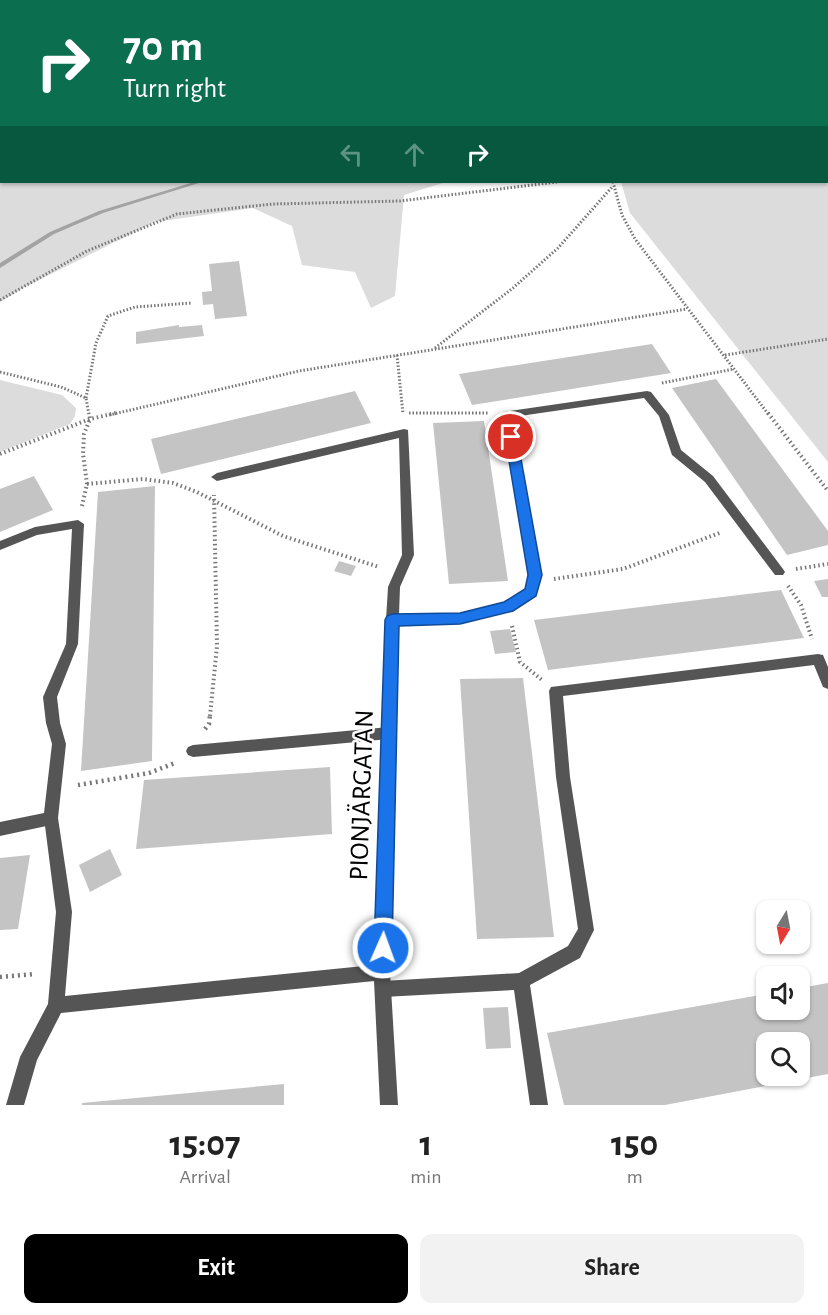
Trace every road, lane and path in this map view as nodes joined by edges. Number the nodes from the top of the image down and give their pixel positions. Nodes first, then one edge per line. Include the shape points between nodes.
1 (549, 183) edge
2 (613, 184) edge
3 (0, 300) edge
4 (192, 303) dead end
5 (687, 309) junction
6 (828, 339) edge
7 (433, 349) junction
8 (397, 355) junction
9 (725, 355) junction
10 (735, 369) junction
11 (0, 372) edge
12 (647, 394) junction
13 (86, 398) junction
14 (402, 413) junction
15 (507, 414) junction
16 (90, 419) junction
17 (404, 433) junction
18 (0, 454) edge
19 (217, 477) joint
20 (87, 484) junction
21 (828, 491) edge
22 (213, 499) junction
23 (78, 524) junction
24 (742, 524) junction
25 (0, 546) edge
26 (828, 564) edge
27 (778, 572) junction
28 (400, 573) junction
29 (533, 581) junction
30 (508, 607) junction
31 (392, 620) junction
32 (818, 659) junction
33 (828, 683) edge
34 (556, 692) junction
35 (389, 733) junction
36 (193, 751) junction
37 (56, 787) junction
38 (51, 818) junction
39 (0, 829) edge
40 (382, 972) junction
41 (59, 973) junction
42 (0, 977) edge
43 (521, 981) junction
44 (383, 989) junction
45 (56, 1005) junction
46 (15, 1105) edge
47 (389, 1105) edge
48 (539, 1105) edge

1 - 3 path via 400,201 273,204 177,214 87,251
2 - 5 path via 622,215 636,239
2 - 7 path via 558,248
4 - 13 path via 122,310 109,315 100,328
5 - 7 path
5 - 9 path
6 - 9 path
7 - 8 path
8 - 14 path
8 - 16 path via 299,371
9 - 10 path
10 - 12 path via 643,387
10 - 21 path
11 - 13 path via 61,387
12 - 15 street
12 - 24 street via 664,415 676,452 709,479
13 - 16 path
14 - 15 path
14 - 17 path
15 - 29 street
16 - 18 path
16 - 20 path via 83,454
17 - 19 street
17 - 28 street, PIONJÄRGATAN via 408,555
19 - 22 path
20 - 22 path via 159,480
20 - 23 path
22 - 28 path via 295,539
22 - 36 path via 217,646 209,724
23 - 25 street via 35,531
23 - 37 street via 72,644 50,697 59,744
24 - 27 street
24 - 29 path via 623,569
26 - 27 path
27 - 32 path via 801,605
28 - 31 street, PIONJÄRGATAN via 394,587
29 - 30 street via 531,592
30 - 31 street via 460,618
30 - 34 path via 520,662
31 - 35 street, PIONJÄRGATAN
32 - 33 street
32 - 34 street
34 - 43 street via 563,777 586,930 574,952
35 - 36 street
35 - 40 street, PIONJÄRGATAN
36 - 37 path via 148,774
37 - 38 street
38 - 39 street
38 - 41 street via 64,912
40 - 44 street, PIONJÄRGATAN
40 - 45 street
41 - 42 path
41 - 45 street
43 - 44 street
43 - 48 street
44 - 47 street, PIONJÄRGATAN
45 - 46 street via 29,1057

